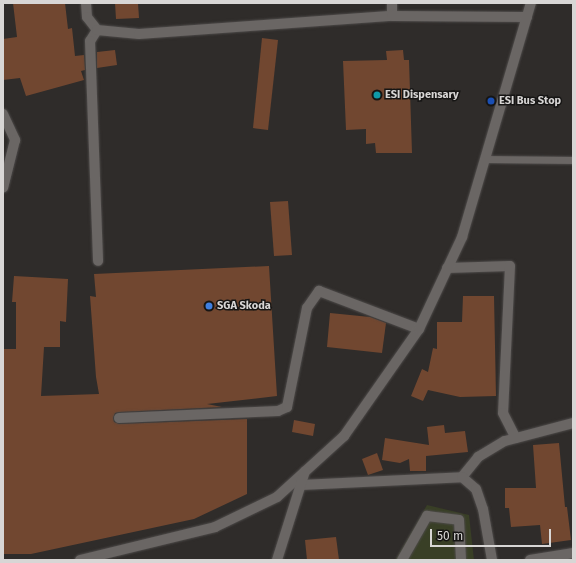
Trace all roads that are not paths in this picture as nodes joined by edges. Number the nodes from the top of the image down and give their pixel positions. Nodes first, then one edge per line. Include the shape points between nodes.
1 (86, 3) edge
2 (392, 3) edge
3 (531, 3) edge
4 (392, 16) junction
5 (527, 17) junction
6 (98, 30) junction
7 (3, 114) edge
8 (485, 159) junction
9 (573, 160) edge
10 (3, 188) edge
11 (98, 261) dead end
12 (447, 268) junction
13 (419, 329) junction
14 (119, 418) dead end
15 (573, 423) edge
16 (516, 438) junction
17 (305, 471) junction
18 (462, 477) junction
19 (301, 485) junction
20 (573, 553) edge
21 (80, 560) edge
22 (277, 560) edge
23 (402, 560) edge
24 (461, 560) edge
25 (492, 560) edge
26 (530, 560) edge

1 - 6 street via 87,17
2 - 4 street
3 - 5 street
4 - 5 street
4 - 6 street via 139,34
5 - 8 street
6 - 11 street via 90,41
7 - 10 street via 15,140
8 - 9 lane
8 - 12 street via 462,237
12 - 13 street
12 - 16 street via 510,266 504,413
13 - 14 street via 319,291 307,308 287,407 278,411
13 - 17 street via 344,436
15 - 16 street
16 - 18 street via 505,441 478,457
17 - 19 street
17 - 21 street via 278,497 215,527
18 - 19 street
18 - 25 street via 476,489 483,509
19 - 22 street
20 - 26 street
23 - 24 street via 427,516 460,520

